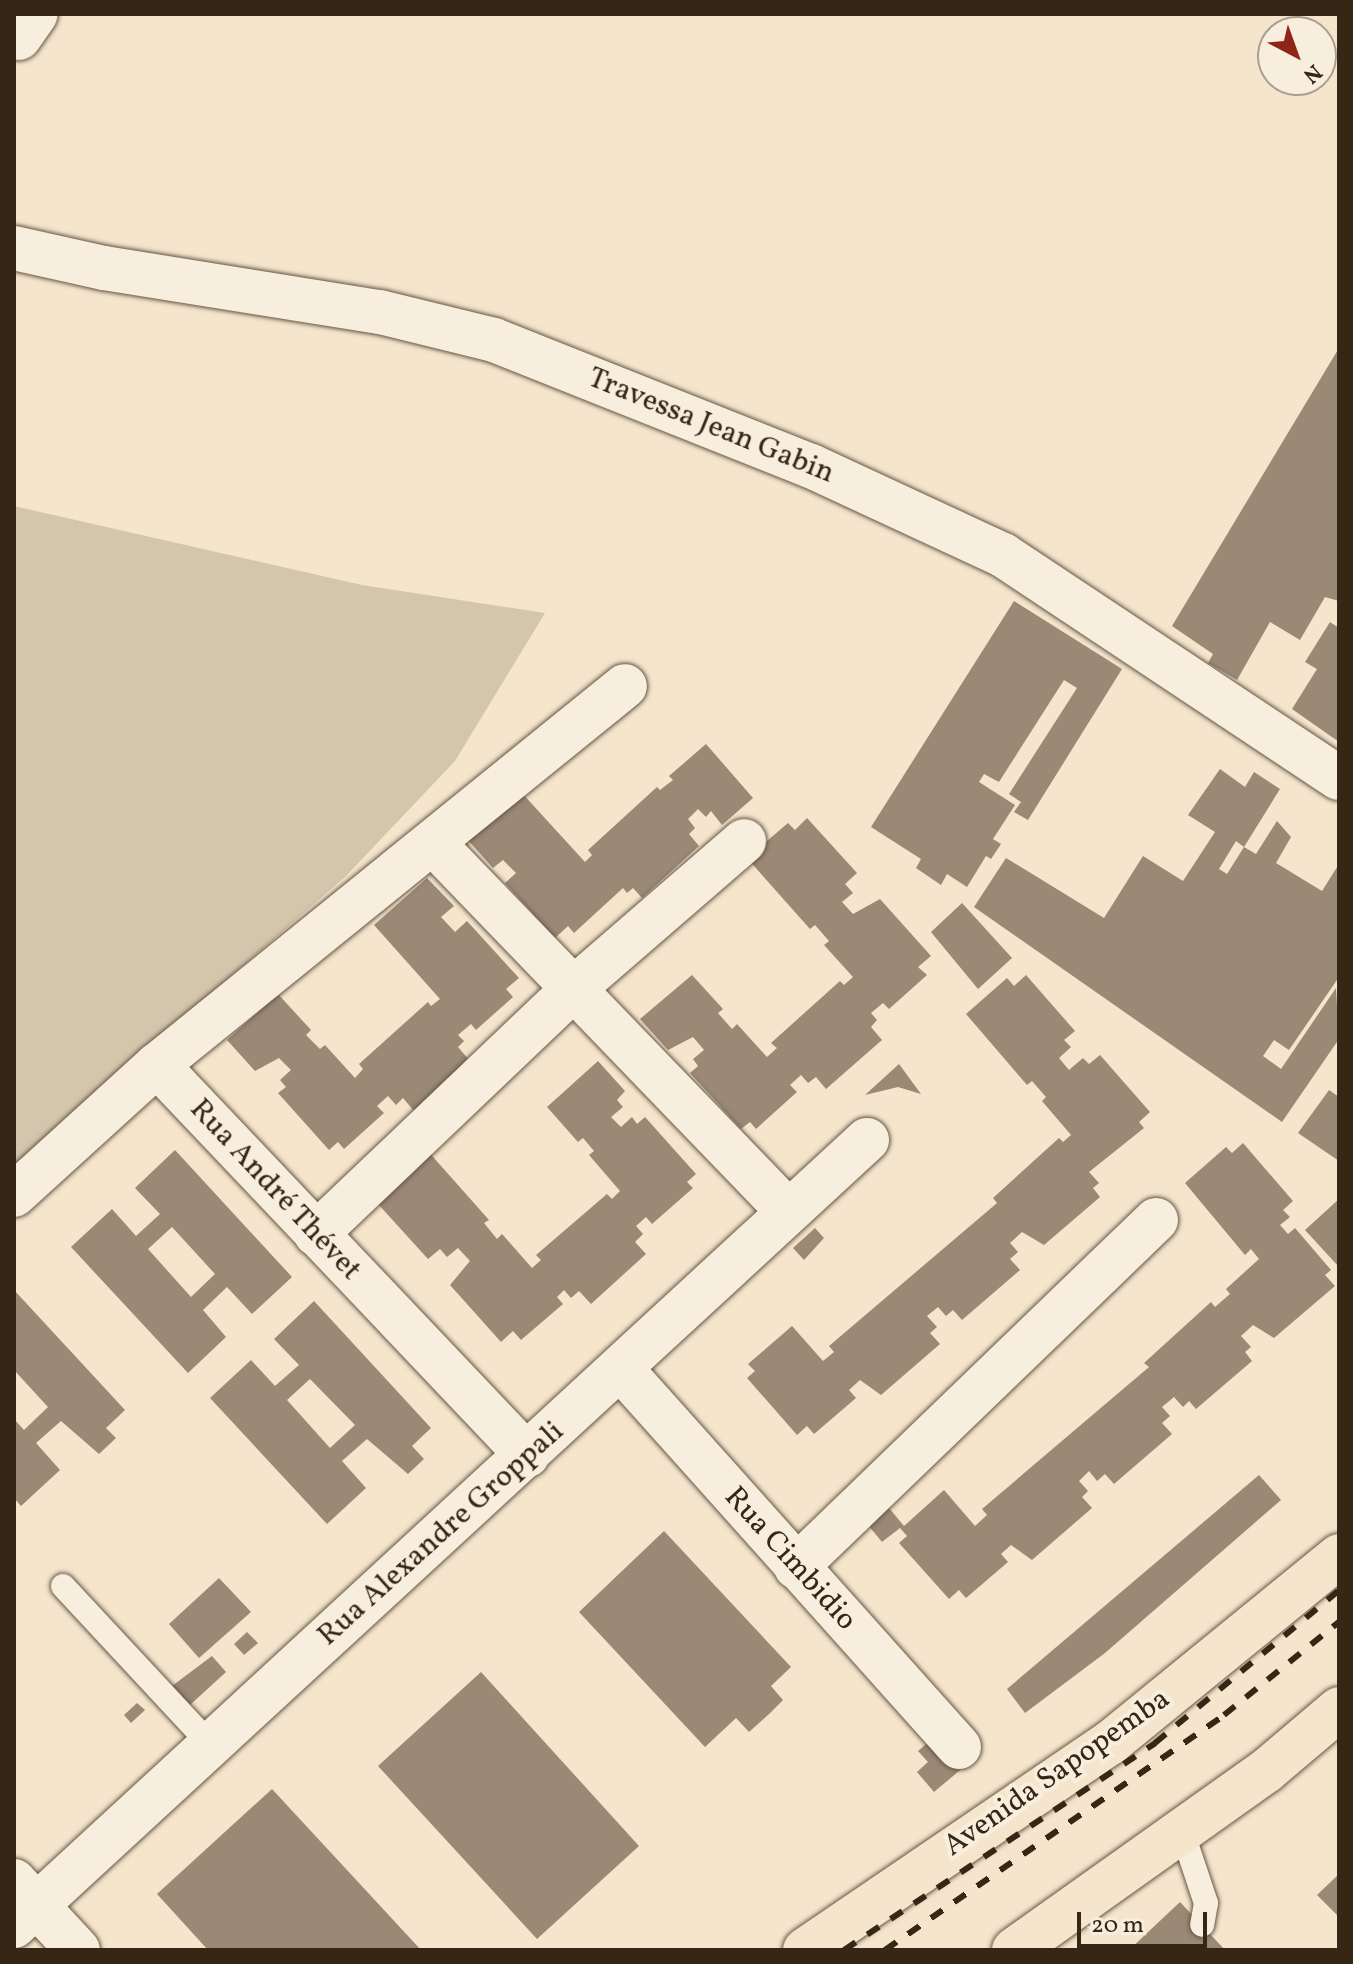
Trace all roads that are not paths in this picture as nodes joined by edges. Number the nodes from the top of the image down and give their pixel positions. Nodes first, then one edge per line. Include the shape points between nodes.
1 (14, 248) edge
2 (625, 686) dead end
3 (1339, 778) edge
4 (744, 841) dead end
5 (433, 843) junction
6 (571, 991) junction
7 (157, 1065) junction
8 (867, 1140) dead end
9 (14, 1195) edge
10 (786, 1209) junction
11 (1156, 1220) dead end
12 (316, 1234) junction
13 (621, 1369) junction
14 (527, 1455) junction
15 (1339, 1556) edge
16 (796, 1567) junction
17 (63, 1586) dead end
18 (1339, 1709) edge
19 (211, 1745) junction
20 (959, 1747) dead end
21 (1182, 1831) junction
22 (22, 1904) edge
23 (1202, 1925) dead end
24 (78, 1950) edge
25 (805, 1950) edge
26 (1014, 1950) edge

1 - 3 street, Travessa Jean Gabin via 104,268 380,312 494,340 811,466 1003,555
2 - 5 street
4 - 6 street
5 - 6 street
5 - 7 street
6 - 10 street
6 - 12 street
7 - 9 street
7 - 12 street, Rua André Thévet
8 - 10 street, Rua Alexandre Groppali
10 - 13 street, Rua Alexandre Groppali
11 - 16 street
12 - 14 street, Rua André Thévet
13 - 14 street, Rua Alexandre Groppali
13 - 16 street, Rua Cimbidio
14 - 19 street, Rua Alexandre Groppali
15 - 25 main road, Avenida Sapopemba via 1110,1743
16 - 20 street, Rua Cimbidio
17 - 19 lane
18 - 21 main road via 1266,1771
19 - 22 street, Rua Alexandre Groppali
21 - 23 lane via 1206,1903
21 - 26 main road
22 - 24 street

